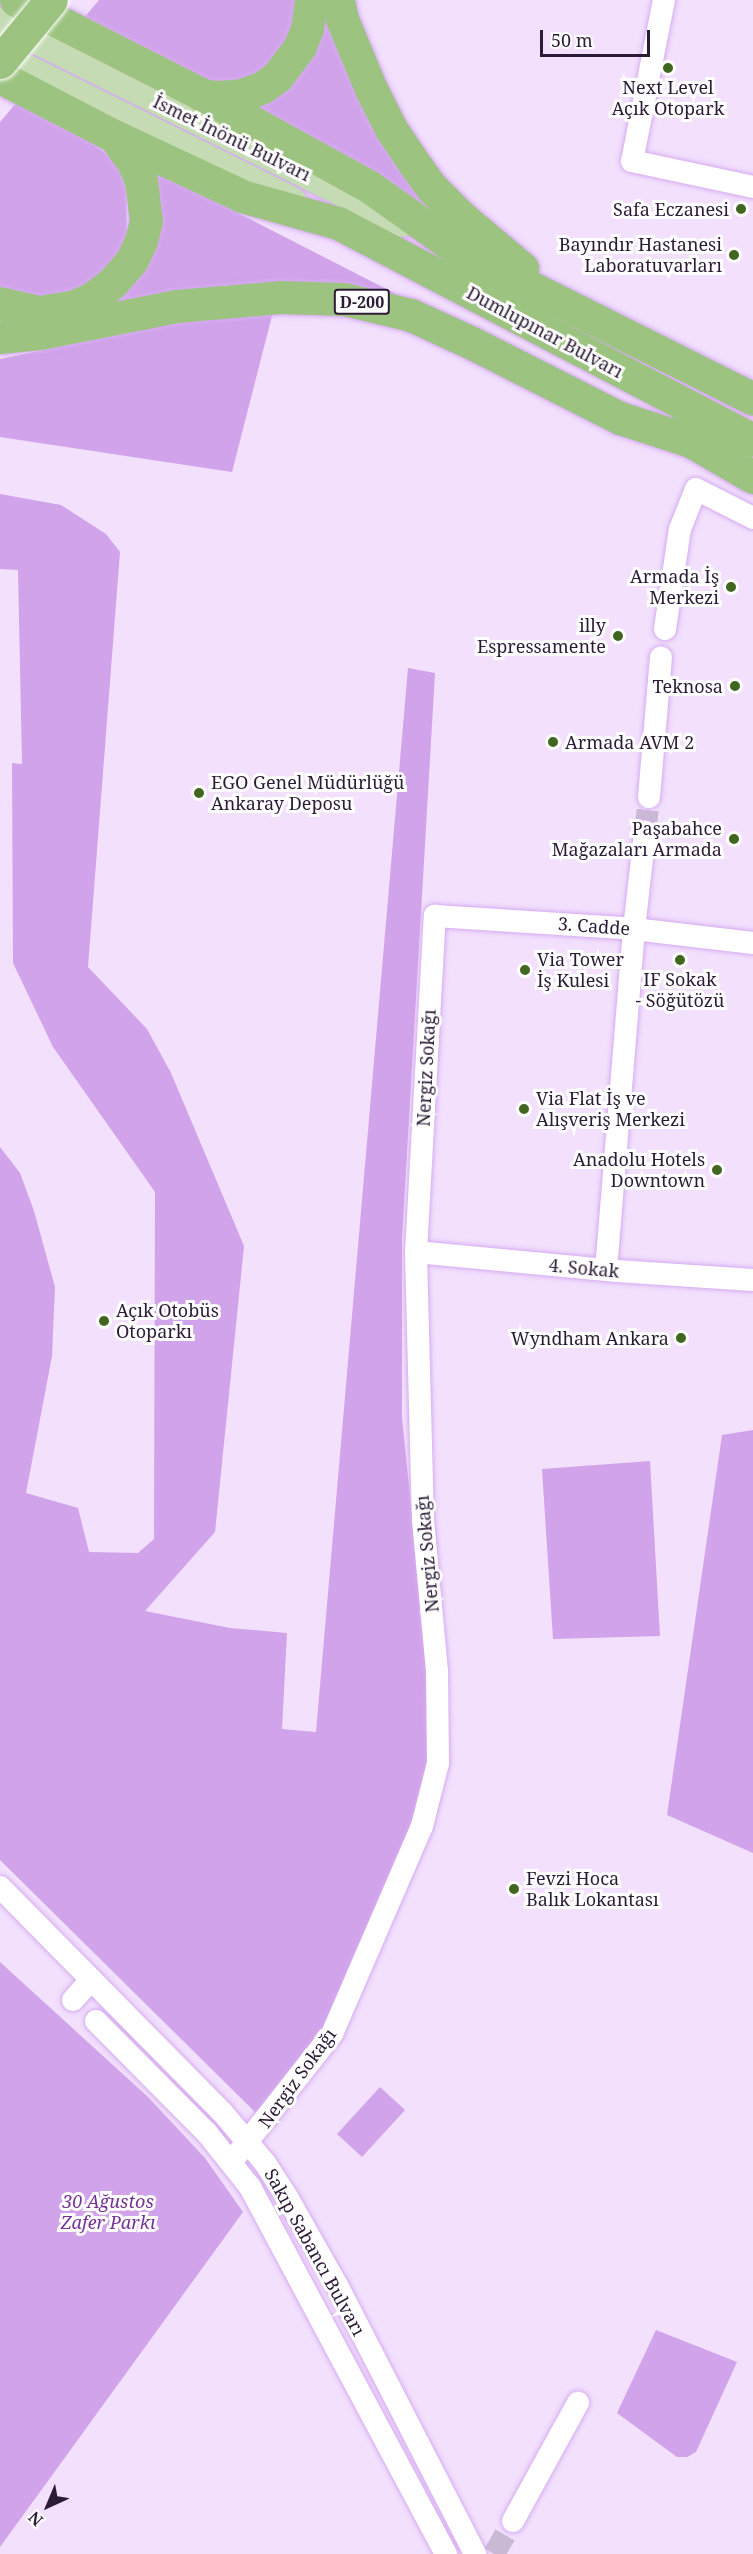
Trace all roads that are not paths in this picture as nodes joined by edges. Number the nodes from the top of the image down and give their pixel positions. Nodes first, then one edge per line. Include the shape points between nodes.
1 (16, 0) edge
2 (51, 0) edge
3 (311, 0) edge
4 (338, 0) edge
5 (664, 0) edge
6 (0, 22) edge
7 (0, 55) edge
8 (0, 62) edge
9 (0, 77) edge
10 (201, 94) junction
11 (114, 136) junction
12 (753, 187) edge
13 (338, 223) junction
14 (390, 251) junction
15 (464, 254) junction
16 (0, 303) edge
17 (578, 312) junction
18 (0, 338) edge
19 (753, 399) edge
20 (753, 440) edge
21 (697, 443) junction
22 (753, 477) edge
23 (753, 518) edge
24 (665, 629) dead end
25 (661, 658) dead end
26 (649, 797) tunnel mouth
27 (645, 832) tunnel mouth
28 (435, 916) joint
29 (634, 928) junction
30 (753, 943) edge
31 (416, 1252) junction
32 (606, 1270) junction
33 (753, 1280) edge
34 (0, 1887) edge
35 (91, 1980) junction
36 (73, 2000) dead end
37 (96, 2021) dead end
38 (249, 2143) junction
39 (232, 2161) junction
40 (578, 2403) dead end
41 (513, 2521) tunnel mouth
42 (446, 2554) edge
43 (475, 2554) edge

1 - 10 highway, Dumlupınar Bulvarı
2 - 8 highway, bridge
3 - 10 highway via 300,46 277,76 242,95
4 - 17 highway via 371,89 391,129 432,189
5 - 12 street via 632,161
6 - 15 main road, İsmet İnönü Bulvarı
7 - 13 main road, İsmet İnönü Bulvarı
9 - 11 highway, Dumlupınar Bulvarı
10 - 15 highway, Dumlupınar Bulvarı via 370,188
11 - 13 highway, Dumlupınar Bulvarı via 242,196
11 - 16 highway via 133,162 141,182 146,221 132,260 94,297 72,307 39,312
13 - 14 highway, Dumlupınar Bulvarı
14 - 20 highway, Dumlupınar Bulvarı
14 - 21 highway via 448,306 545,367
15 - 17 highway, Dumlupınar Bulvarı
17 - 19 highway, Dumlupınar Bulvarı
18 - 21 highway, D-200 via 176,306 280,297 344,299 411,315 620,418
21 - 22 highway
23 - 24 street via 696,489 680,528
25 - 26 street
27 - 29 street
28 - 29 street, 3. Cadde
28 - 31 street, Nergiz Sokağı
29 - 30 street, 3. Cadde
29 - 32 street
31 - 32 street, 4. Sokak
31 - 38 street, Nergiz Sokağı via 423,1521 437,1671 438,1762 422,1826 332,2034
32 - 33 street, 4. Sokak
34 - 35 street, Sakıp Sabancı Bulvarı
35 - 36 street
35 - 38 street, Sakıp Sabancı Bulvarı
37 - 39 street, Sakıp Sabancı Bulvarı
38 - 39 street, Nergiz Sokağı
38 - 43 street, Sakıp Sabancı Bulvarı via 287,2196 330,2272
39 - 42 street, Sakıp Sabancı Bulvarı via 269,2219
40 - 41 street

